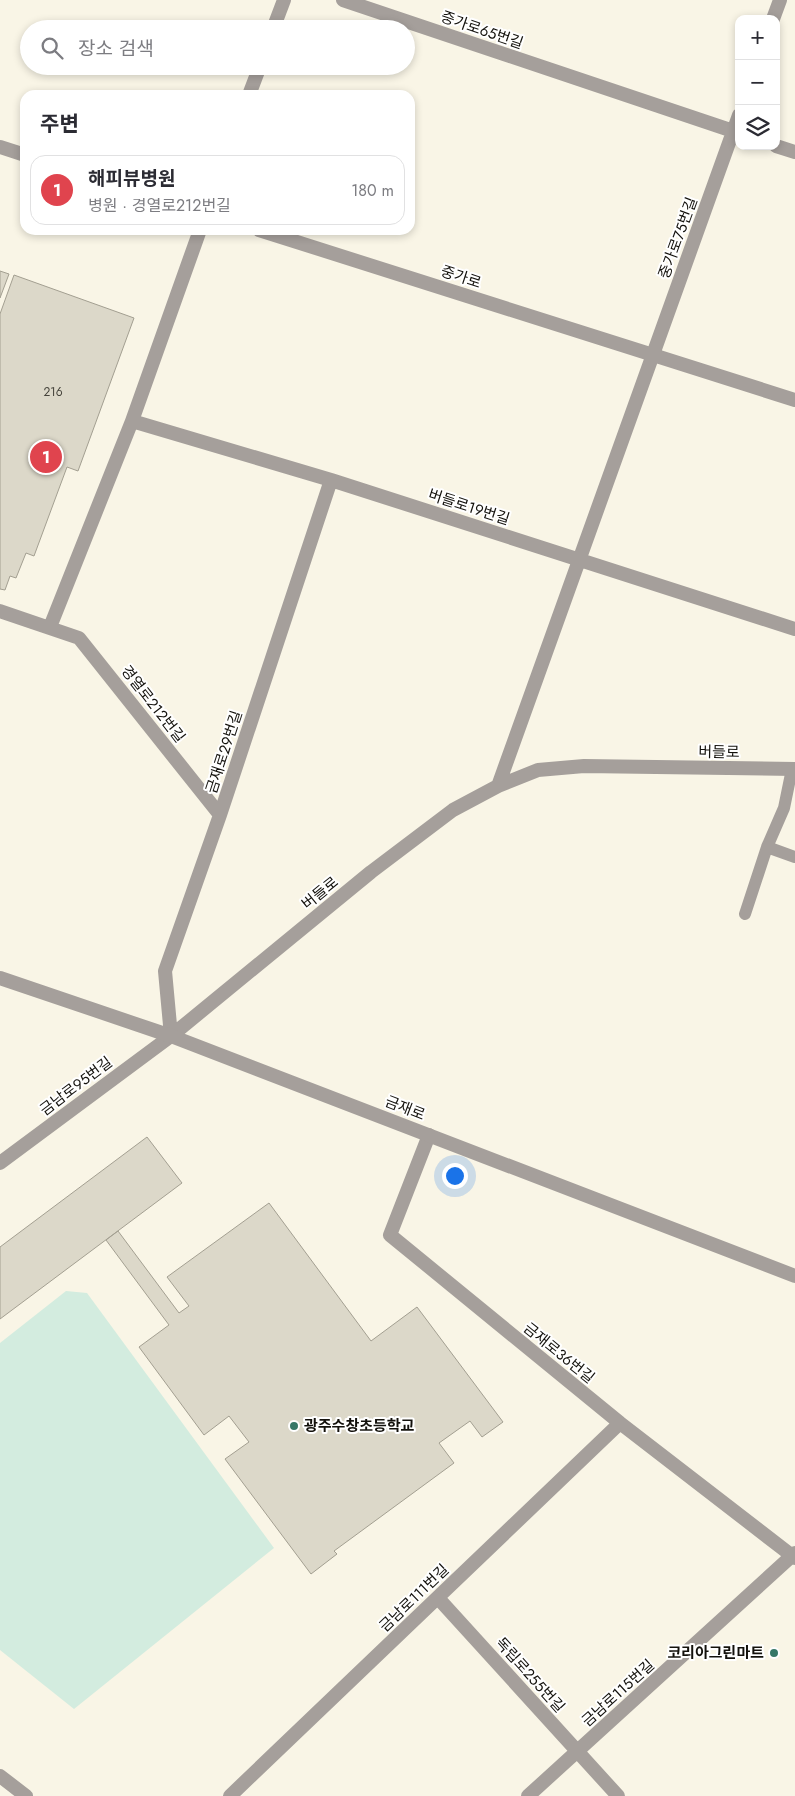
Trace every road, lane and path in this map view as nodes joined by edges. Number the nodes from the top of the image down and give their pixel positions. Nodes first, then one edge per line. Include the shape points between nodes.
1 (284, 0) edge
2 (342, 0) edge
3 (780, 0) edge
4 (774, 15) edge
5 (276, 20) edge
6 (401, 20) edge
7 (415, 25) edge
8 (257, 75) edge
9 (251, 90) edge
10 (735, 132) edge
11 (735, 135) edge
12 (780, 147) edge
13 (0, 148) edge
14 (795, 152) edge
15 (20, 154) edge
16 (198, 235) edge
17 (275, 235) edge
18 (652, 355) junction
19 (795, 400) edge
20 (132, 421) junction
21 (331, 480) junction
22 (580, 560) junction
23 (0, 611) edge
24 (50, 627) junction
25 (795, 629) edge
26 (794, 769) edge
27 (498, 786) junction
28 (220, 815) junction
29 (766, 847) junction
30 (795, 857) edge
31 (745, 914) dead end
32 (0, 978) edge
33 (171, 1036) junction
34 (430, 1135) junction
35 (0, 1163) edge
36 (795, 1276) edge
37 (620, 1423) junction
38 (794, 1556) edge
39 (438, 1598) junction
40 (578, 1751) junction
41 (0, 1776) edge
42 (26, 1796) edge
43 (230, 1796) edge
44 (528, 1796) edge
45 (618, 1796) edge

1 - 5 street
2 - 6 street, 중가로65번길
3 - 4 street
7 - 10 street, 중가로65번길
8 - 9 street
11 - 18 street, 중가로75번길
12 - 14 street
13 - 15 street
16 - 20 street
17 - 18 street, 중가로
18 - 19 street, 중가로
18 - 22 street
20 - 21 street, 버들로19번길
20 - 24 street
21 - 22 street, 버들로19번길
21 - 28 street, 금재로29번길
22 - 25 street, 버들로19번길
22 - 27 street
23 - 24 street, 경열로212번길
24 - 28 street, 경열로212번길 via 80,638
26 - 27 street, 버들로 via 584,766 538,770
26 - 29 lane, 버들로 via 784,808
27 - 33 street, 버들로 via 453,810 371,872
28 - 33 street, 금재로29번길 via 165,971
29 - 30 lane
29 - 31 lane, 버들로
32 - 33 street, 금재로
33 - 34 street, 금재로
33 - 35 street, 금남로95번길
34 - 36 street, 금재로
34 - 37 street, 금재로36번길 via 390,1235
37 - 38 street, 금재로36번길
37 - 39 street, 금남로111번길
38 - 40 street, 금남로115번길
39 - 40 street, 독립로255번길
39 - 43 street, 금남로111번길
40 - 44 street, 금남로115번길
40 - 45 street, 독립로255번길
41 - 42 street

